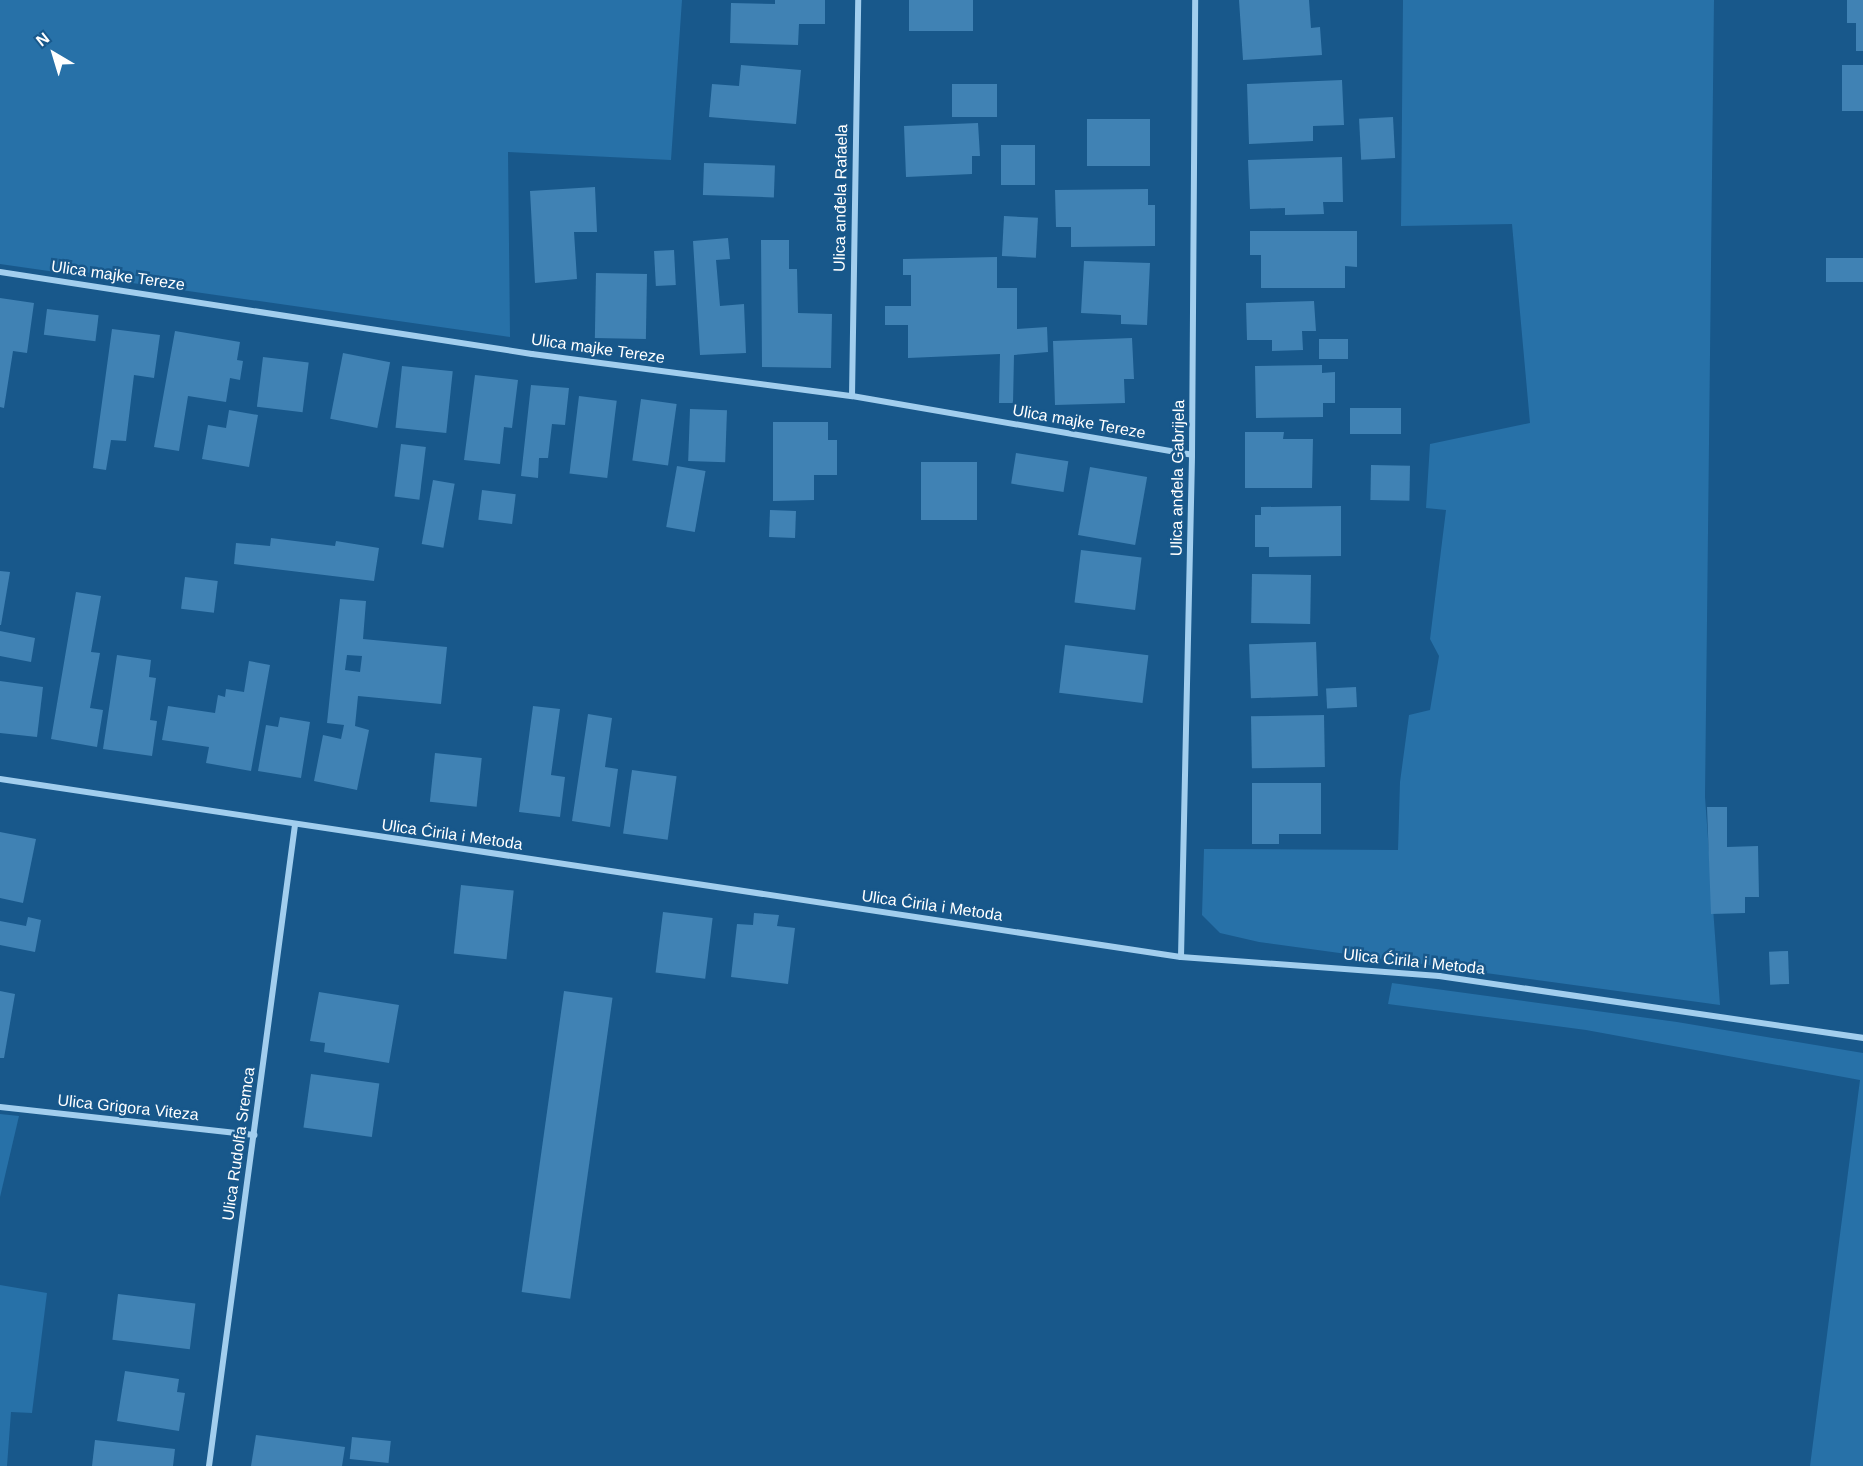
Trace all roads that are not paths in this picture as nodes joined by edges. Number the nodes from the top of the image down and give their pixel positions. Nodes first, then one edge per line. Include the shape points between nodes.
1 (858, 0) edge
2 (1195, 0) edge
3 (0, 272) edge
4 (852, 396) junction
5 (1192, 455) junction
6 (0, 779) edge
7 (295, 825) junction
8 (1181, 957) junction
9 (1863, 1038) edge
10 (0, 1107) edge
11 (254, 1135) junction
12 (209, 1466) edge

1 - 4 street, Ulica anđela Rafaela
2 - 5 street, Ulica anđela Gabrijela
3 - 4 street, Ulica majke Tereze via 532,354
4 - 5 street, Ulica majke Tereze
5 - 8 street, Ulica anđela Gabrijela
6 - 7 street, Ulica Ćirila i Metoda
7 - 8 street, Ulica Ćirila i Metoda
7 - 11 street, Ulica Rudolfa Sremca
8 - 9 street, Ulica Ćirila i Metoda via 1439,976
10 - 11 street, Ulica Grigora Viteza
11 - 12 street, Ulica Rudolfa Sremca

